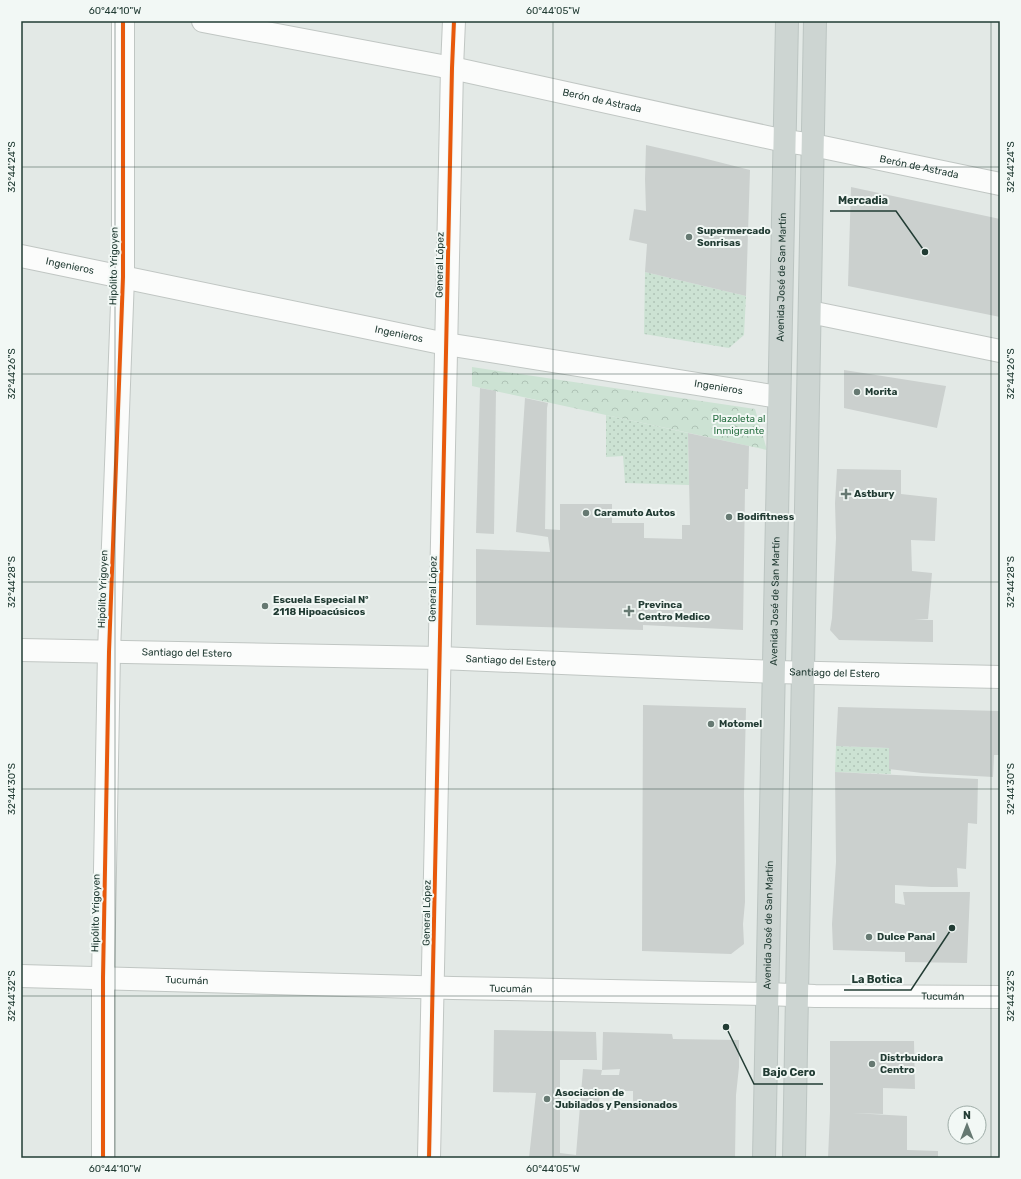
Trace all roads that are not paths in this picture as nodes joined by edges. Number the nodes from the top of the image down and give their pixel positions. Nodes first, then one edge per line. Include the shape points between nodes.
1 (123, 21) edge
2 (203, 21) edge
3 (454, 21) edge
4 (787, 21) edge
5 (815, 21) edge
6 (452, 68) junction
7 (785, 142) junction
8 (813, 145) junction
9 (1000, 184) edge
10 (21, 256) edge
11 (123, 277) junction
12 (810, 312) junction
13 (446, 344) junction
14 (1000, 351) edge
15 (780, 397) junction
16 (21, 650) edge
17 (109, 652) junction
18 (440, 658) junction
19 (774, 672) junction
20 (803, 672) junction
21 (1000, 677) edge
22 (21, 976) edge
23 (102, 978) junction
24 (433, 988) junction
25 (767, 994) junction
26 (798, 995) junction
27 (1000, 997) edge
28 (103, 1158) edge
29 (429, 1158) edge
30 (764, 1158) edge
31 (794, 1158) edge

1 - 11 street, Hipólito Yrigoyen
2 - 6 street, Berón de Astrada
3 - 6 street, General López
4 - 7 main road, Avenida José de San Martín
5 - 8 main road
6 - 7 street, Berón de Astrada
6 - 13 street, General López
7 - 8 street, Berón de Astrada
7 - 15 main road, Avenida José de San Martín
8 - 9 street, Berón de Astrada
8 - 12 main road
10 - 11 street, Ingenieros
11 - 13 street, Ingenieros
11 - 17 street, Hipólito Yrigoyen
12 - 14 street
12 - 20 main road
13 - 15 street, Ingenieros
13 - 18 street, General López
15 - 19 main road, Avenida José de San Martín
16 - 17 street, Santiago del Estero
17 - 18 street, Santiago del Estero
17 - 23 street, Hipólito Yrigoyen
18 - 19 street, Santiago del Estero
18 - 24 street, General López
19 - 20 street, Santiago del Estero
19 - 25 main road, Avenida José de San Martín
20 - 21 street, Santiago del Estero
20 - 26 main road
22 - 23 street, Tucumán
23 - 24 street, Tucumán
23 - 28 street, Hipólito Yrigoyen
24 - 25 street, Tucumán
24 - 29 street, General López
25 - 26 street, Tucumán
25 - 30 main road, Avenida José de San Martín
26 - 27 street, Tucumán
26 - 31 main road

